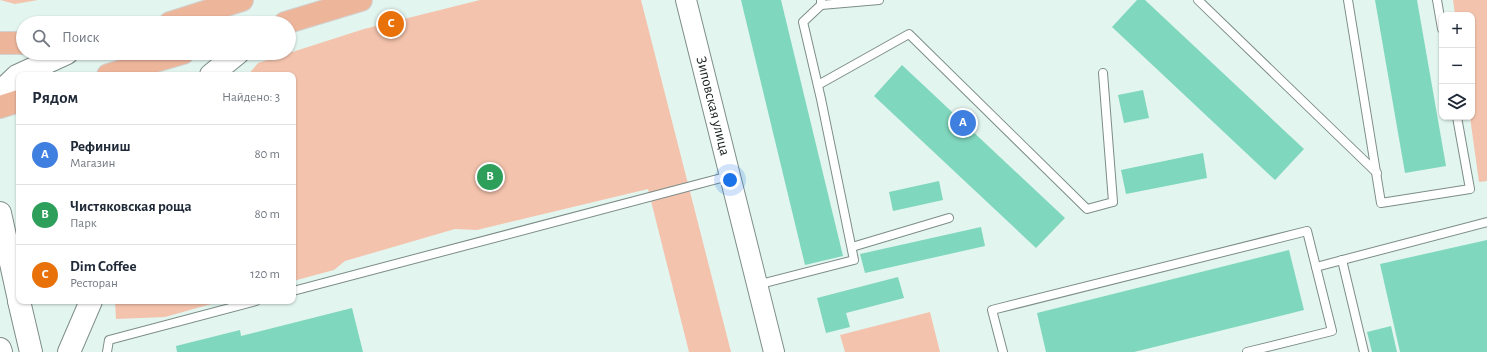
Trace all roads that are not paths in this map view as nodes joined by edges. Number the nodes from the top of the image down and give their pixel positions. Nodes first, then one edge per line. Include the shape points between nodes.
1 (242, 0) edge
2 (361, 0) edge
3 (878, 0) edge
4 (1198, 0) edge
5 (1348, 0) edge
6 (1437, 0) edge
7 (686, 3) edge
8 (821, 3) edge
9 (1439, 12) edge
10 (192, 16) edge
11 (296, 20) edge
12 (0, 43) edge
13 (16, 43) edge
14 (52, 60) edge
15 (159, 60) edge
16 (229, 60) edge
17 (26, 72) edge
18 (118, 72) edge
19 (215, 72) edge
20 (1103, 73) dead end
21 (16, 77) edge
22 (818, 85) junction
23 (0, 92) edge
24 (16, 102) edge
25 (0, 107) edge
26 (1458, 120) edge
27 (1377, 173) junction
28 (730, 176) junction
29 (0, 213) edge
30 (949, 218) dead end
31 (1487, 222) edge
32 (852, 247) junction
33 (1342, 260) junction
34 (1316, 267) junction
35 (757, 285) junction
36 (16, 286) edge
37 (296, 290) edge
38 (20, 304) edge
39 (91, 304) edge
40 (245, 304) edge
41 (0, 349) edge
42 (1, 352) edge
43 (31, 352) edge
44 (69, 352) edge
45 (107, 352) edge
46 (774, 352) edge
47 (1003, 352) edge
48 (1247, 352) edge
49 (1364, 352) edge

1 - 10 main road
2 - 11 main road
3 - 8 lane
4 - 27 lane
5 - 27 lane
6 - 9 lane
7 - 28 street, Зиповская улица
8 - 22 lane via 803,22
12 - 13 main road
14 - 17 main road
15 - 18 main road
16 - 19 main road
20 - 22 lane via 1113,202 1087,209 908,34
21 - 23 main road
22 - 32 lane
24 - 25 main road
26 - 27 lane via 1470,189 1381,203
28 - 35 street, Зиповская улица
28 - 37 lane
29 - 36 main road
30 - 32 lane
31 - 33 lane
32 - 35 lane via 854,260
33 - 34 lane
33 - 49 lane
34 - 47 lane via 1307,231 992,310
34 - 48 lane via 1332,331
35 - 46 street, Зиповская улица
38 - 43 main road
39 - 44 main road
40 - 45 lane via 109,340
41 - 42 main road

